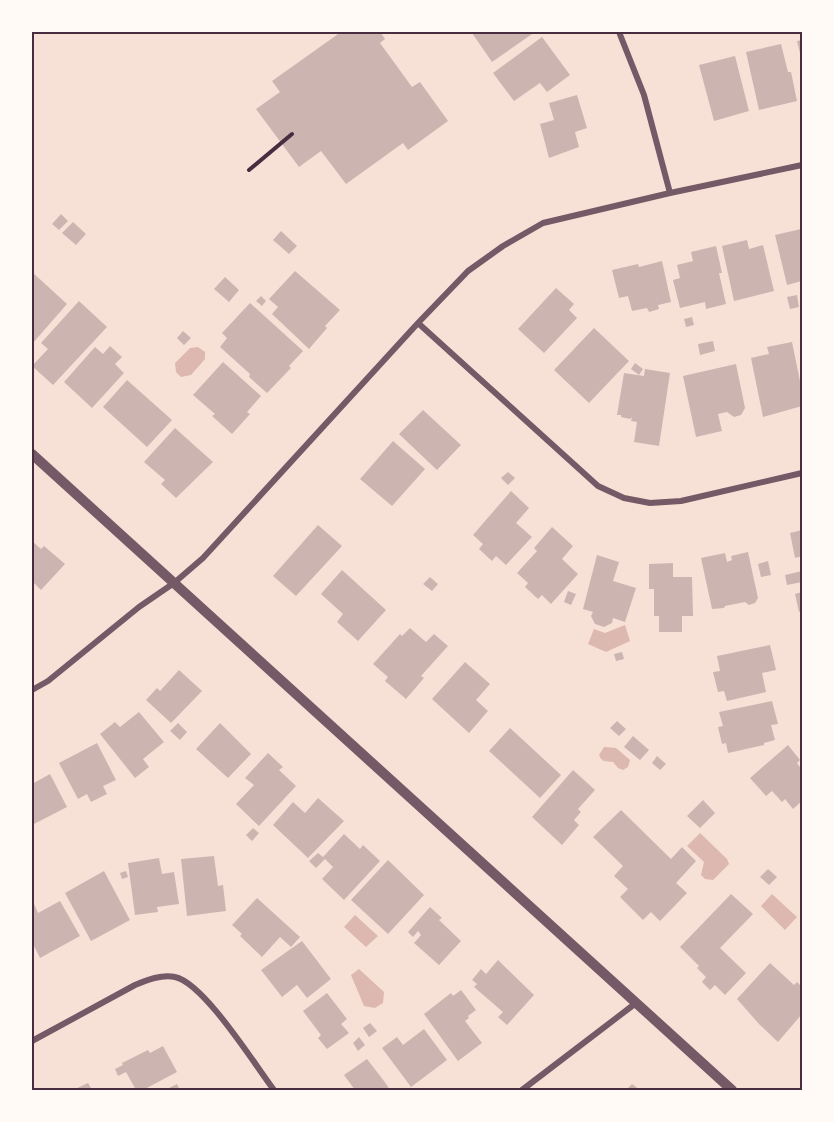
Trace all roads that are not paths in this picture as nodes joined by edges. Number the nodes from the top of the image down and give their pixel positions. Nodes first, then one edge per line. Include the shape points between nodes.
1 (618, 32) edge
2 (802, 165) edge
3 (670, 193) junction
4 (418, 323) junction
5 (32, 454) edge
6 (802, 473) edge
7 (174, 583) junction
8 (32, 690) edge
9 (636, 1003) junction
10 (32, 1041) edge
11 (274, 1090) edge
12 (522, 1090) edge
13 (732, 1090) edge

1 - 3 street via 644,95
2 - 3 street
3 - 4 street via 543,223 468,271
4 - 6 street via 598,486 624,498 650,503 681,501
4 - 7 street via 203,558
5 - 7 street
7 - 8 street
7 - 9 street
9 - 12 street
9 - 13 street
10 - 11 street via 135,985 153,978 176,977 195,987

